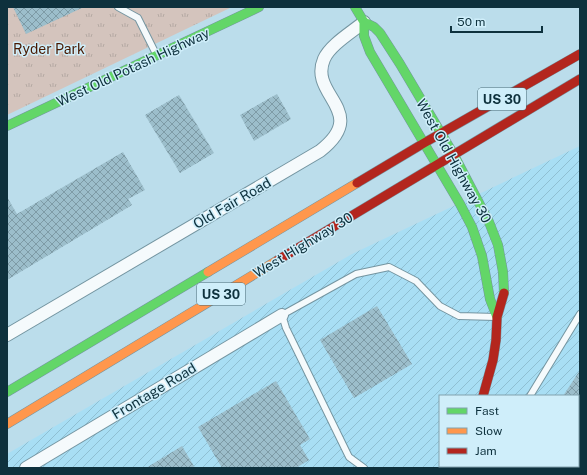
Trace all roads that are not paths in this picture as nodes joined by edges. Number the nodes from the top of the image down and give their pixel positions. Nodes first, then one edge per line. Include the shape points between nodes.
1 (118, 7) edge
2 (259, 7) edge
3 (355, 7) edge
4 (364, 22) junction
5 (580, 54) edge
6 (157, 55) junction
7 (580, 80) edge
8 (7, 126) edge
9 (441, 134) junction
10 (424, 143) junction
11 (454, 155) junction
12 (436, 166) junction
13 (282, 314) junction
14 (580, 314) edge
15 (497, 317) junction
16 (7, 335) edge
17 (7, 392) edge
18 (483, 395) edge
19 (531, 395) edge
20 (7, 424) edge
21 (26, 468) edge
22 (364, 468) edge

1 - 6 lane via 138,18
2 - 6 main road, West Old Potash Highway
3 - 4 main road, West Old Highway 30
4 - 9 main road, West Old Highway 30 via 374,27 384,40
4 - 10 main road, West Old Highway 30 via 364,36 370,52
4 - 16 street, Old Fair Road via 327,53 323,61 322,78 341,124 330,143
5 - 9 main road, West Highway 30 / US 30
6 - 8 main road, West Old Potash Highway
7 - 11 main road, West Highway 30 / US 30
9 - 10 main road, West Highway 30 / US 30
9 - 11 main road, West Old Highway 30
10 - 12 main road, West Old Highway 30
10 - 17 main road, West Highway 30 / US 30
11 - 12 main road, West Highway 30 / US 30
11 - 15 main road, West Old Highway 30 via 489,222 498,245 504,296
12 - 15 main road, West Old Highway 30 via 472,227
12 - 20 main road, West Highway 30 / US 30
13 - 15 lane via 356,274 389,267 416,281 440,306 459,316
13 - 21 street, Frontage Road
13 - 22 lane via 286,328 349,457
14 - 19 lane
15 - 18 main road, West Old Highway 30 via 493,360

